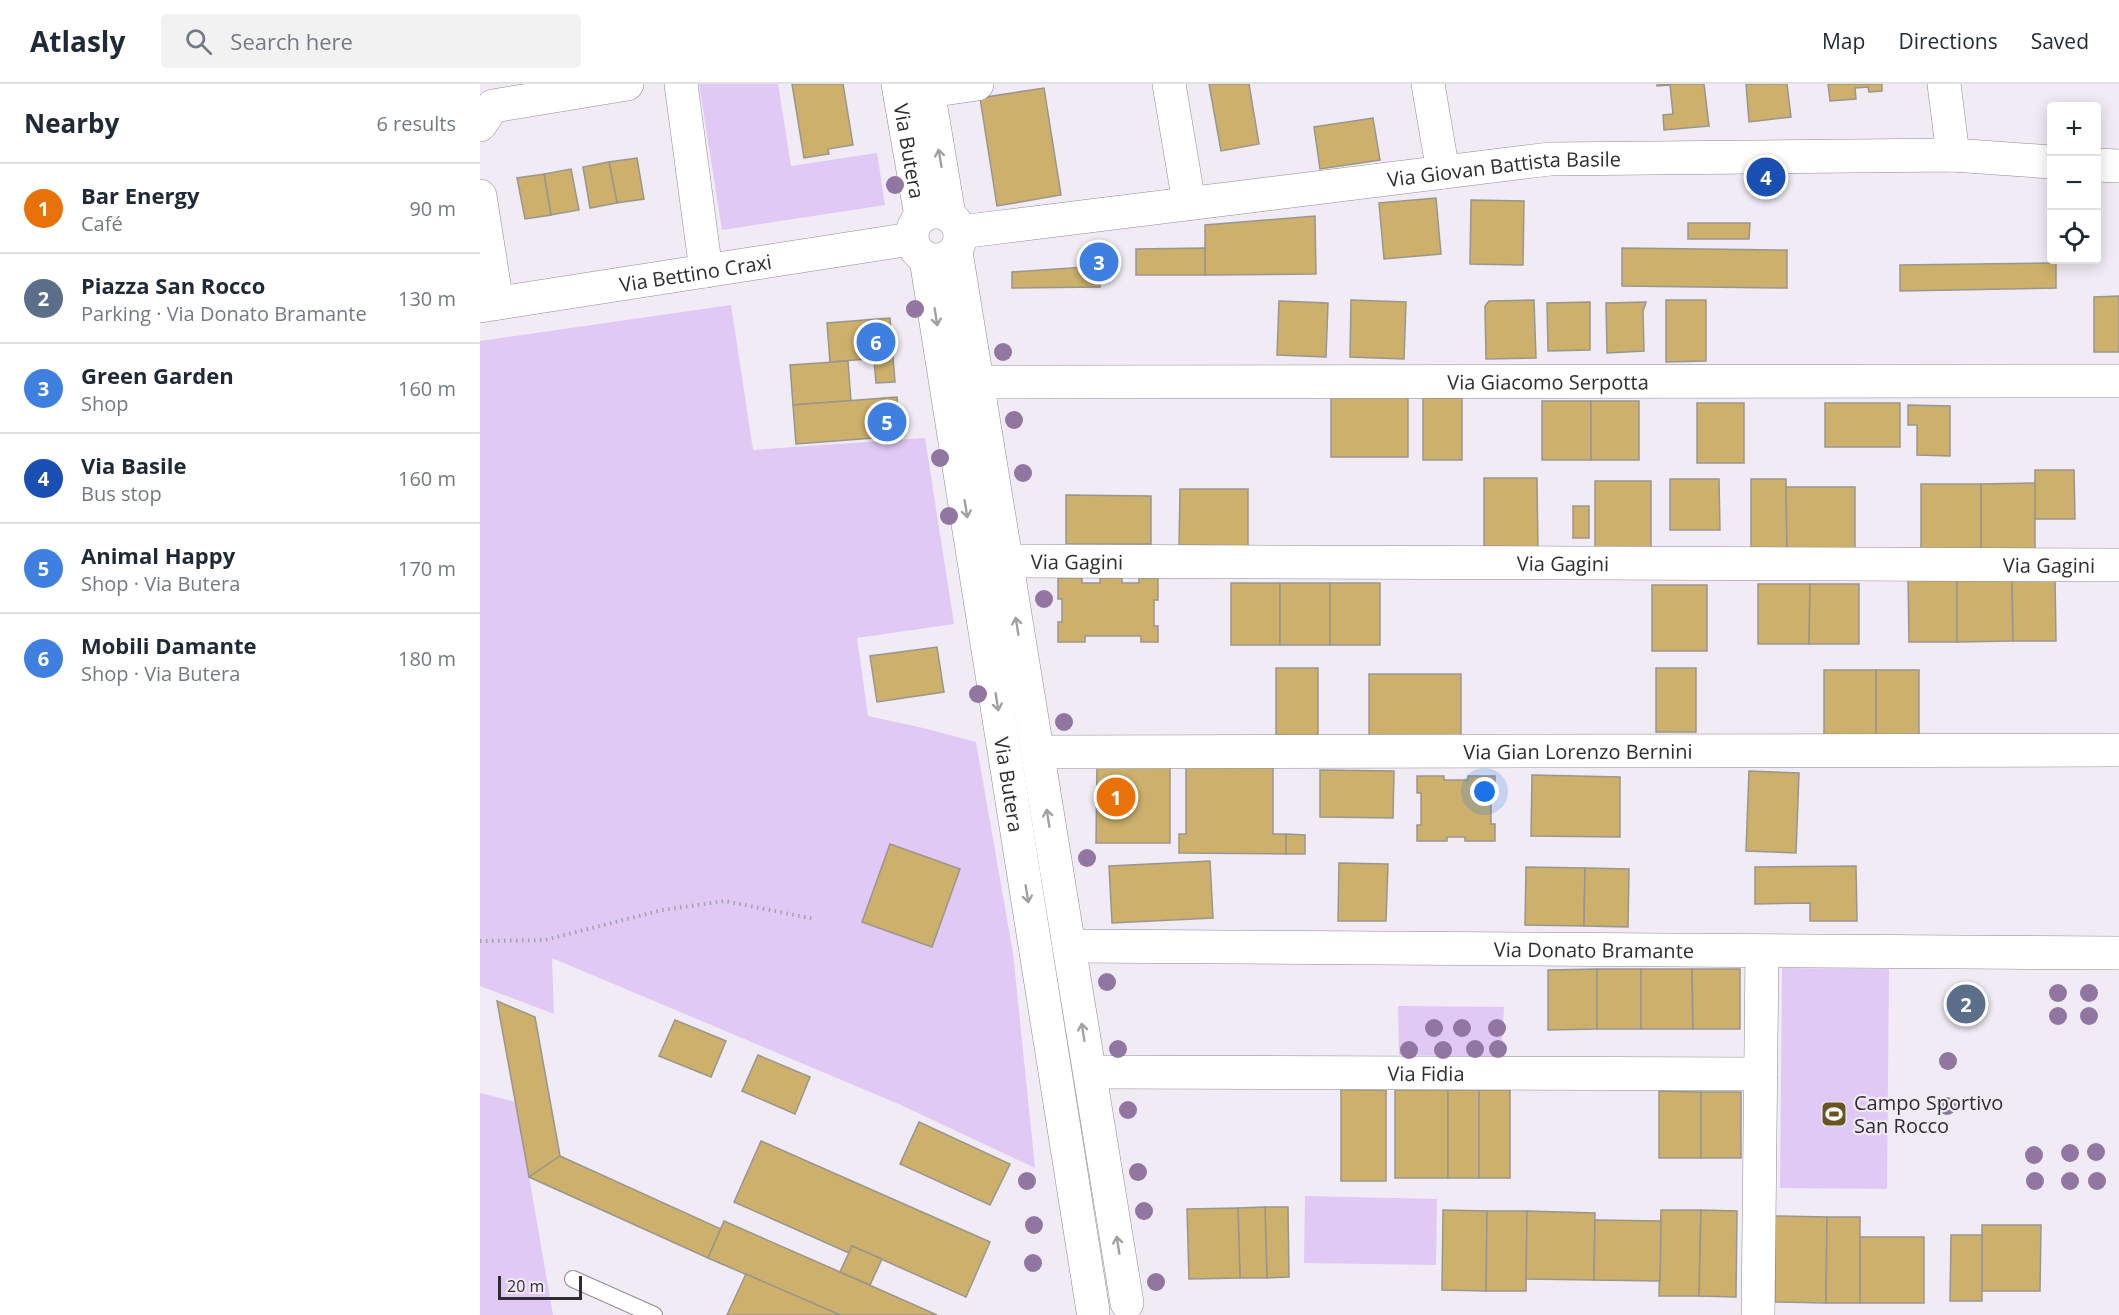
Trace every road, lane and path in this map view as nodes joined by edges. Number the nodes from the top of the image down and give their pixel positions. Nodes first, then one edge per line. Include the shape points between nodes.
1 (627, 84) edge
2 (681, 84) edge
3 (976, 84) edge
4 (1169, 84) edge
5 (1428, 84) edge
6 (1944, 84) edge
7 (918, 86) edge
8 (480, 125) edge
9 (1953, 155) junction
10 (2047, 162) edge
11 (2101, 165) edge
12 (2119, 166) edge
13 (1443, 172) junction
14 (480, 196) edge
15 (1189, 203) junction
16 (937, 235) junction
17 (706, 271) junction
18 (489, 304) edge
19 (2119, 381) edge
20 (978, 382) junction
21 (1007, 561) junction
22 (2119, 565) edge
23 (2119, 750) edge
24 (1038, 752) junction
25 (814, 919) dead end
26 (480, 941) edge
27 (1069, 946) junction
28 (1762, 952) junction
29 (2119, 953) edge
30 (1090, 1072) junction
31 (1761, 1074) junction
32 (573, 1279) dead end
33 (1133, 1309) edge
34 (1093, 1313) edge
35 (654, 1315) edge
36 (1758, 1315) edge

1 - 8 street via 493,106
2 - 17 street
3 - 7 street
4 - 15 street
5 - 13 street
6 - 9 street
7 - 16 street, Via Butera
9 - 10 street, Via Giovan Battista Basile
9 - 13 street, Via Giovan Battista Basile via 1550,159
11 - 12 street
13 - 15 street, Via Giovan Battista Basile
14 - 18 street
15 - 16 street, Via Giovan Battista Basile
16 - 17 street, Via Bettino Craxi
16 - 20 street, Via Butera
16 -> 34 street, Via Butera
17 - 18 street, Via Bettino Craxi
19 - 20 street, Via Giacomo Serpotta
20 - 21 street, Via Butera
21 - 22 street, Via Gagini
24 -> 21 street, Via Butera
23 - 24 street, Via Gian Lorenzo Bernini
27 -> 24 street, Via Butera
25 - 26 path via 725,902 662,910 545,940
27 - 28 street, Via Donato Bramante
30 -> 27 street, Via Butera
28 - 29 street, Via Donato Bramante
28 - 31 street
30 - 31 street, Via Fidia
33 -> 30 street, Via Butera
31 - 36 street
32 - 35 lane
33 - 34 street via 1114,1300 1098,1305

